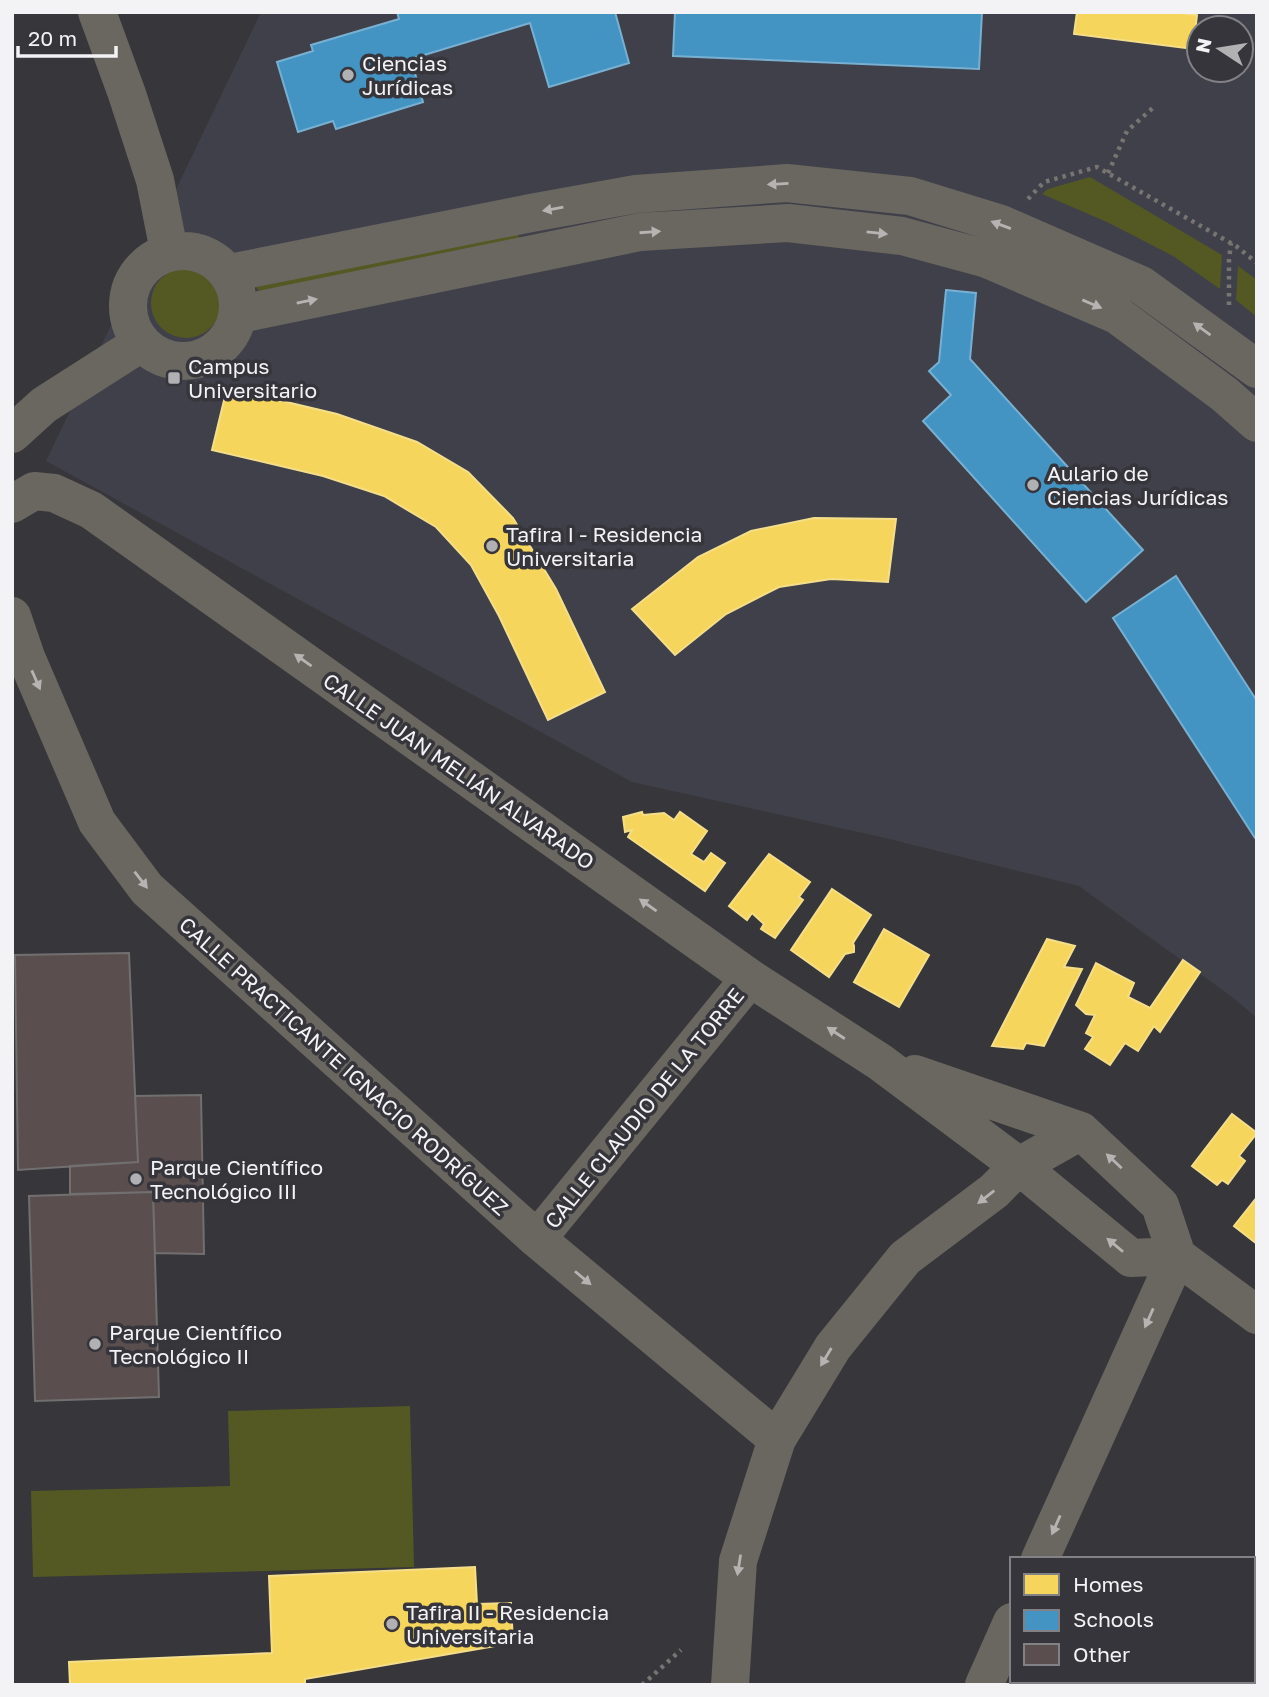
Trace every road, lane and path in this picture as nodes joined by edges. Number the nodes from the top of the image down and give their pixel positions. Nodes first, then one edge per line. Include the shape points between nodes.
1 (97, 12) edge
2 (1155, 106) dead end
3 (1108, 173) junction
4 (1039, 186) dead end
5 (1231, 243) junction
6 (169, 251) junction
7 (1257, 263) edge
8 (230, 273) junction
9 (240, 314) junction
10 (141, 343) junction
11 (1242, 358) edge
12 (1257, 423) edge
13 (12, 434) edge
14 (23, 497) edge
15 (12, 616) edge
16 (750, 978) junction
17 (880, 1062) junction
18 (1081, 1131) junction
19 (1020, 1166) junction
20 (537, 1239) junction
21 (1177, 1256) junction
22 (1257, 1315) edge
23 (777, 1440) junction
24 (1042, 1557) edge
25 (1010, 1629) edge
26 (681, 1650) dead end
27 (995, 1680) edge
28 (642, 1685) edge
29 (730, 1685) edge

1 - 6 street via 155,180
2 - 3 path via 1126,131
3 - 4 path via 1097,167
3 - 5 path
5 - 7 path
5 - 11 path via 1229,260
6 - 8 street via 203,252
6 - 10 street via 144,266 130,290 129,319
8 - 9 street
11 -> 8 street via 1140,285 1000,224 910,196 788,183 636,194
9 - 10 street via 226,345 196,362 163,359
9 -> 12 street via 640,232 788,223 902,236 999,264 1117,315
10 - 13 street via 44,405
16 -> 14 street, CALLE JUAN MELIÁN ALVARADO via 91,510 54,493
15 -> 20 street, CALLE PRACTICANTE IGNACIO RODRÍGUEZ via 97,822 147,890
17 -> 16 street, CALLE JUAN MELIÁN ALVARADO
16 - 20 street, CALLE CLAUDIO DE LA TORRE
17 - 18 street, CALLE JUAN MELIÁN ALVARADO
17 - 19 street, CALLE JUAN MELIÁN ALVARADO
18 - 19 street
21 -> 18 street, CALLE JUAN MELIÁN ALVARADO via 1160,1205
21 -> 19 street, CALLE JUAN MELIÁN ALVARADO via 1130,1258
19 -> 23 street via 905,1258 832,1347
20 -> 23 street, CALLE PRACTICANTE IGNACIO RODRÍGUEZ
21 - 22 street
21 -> 24 street
23 -> 29 street via 738,1561
25 - 27 street
26 - 28 path

